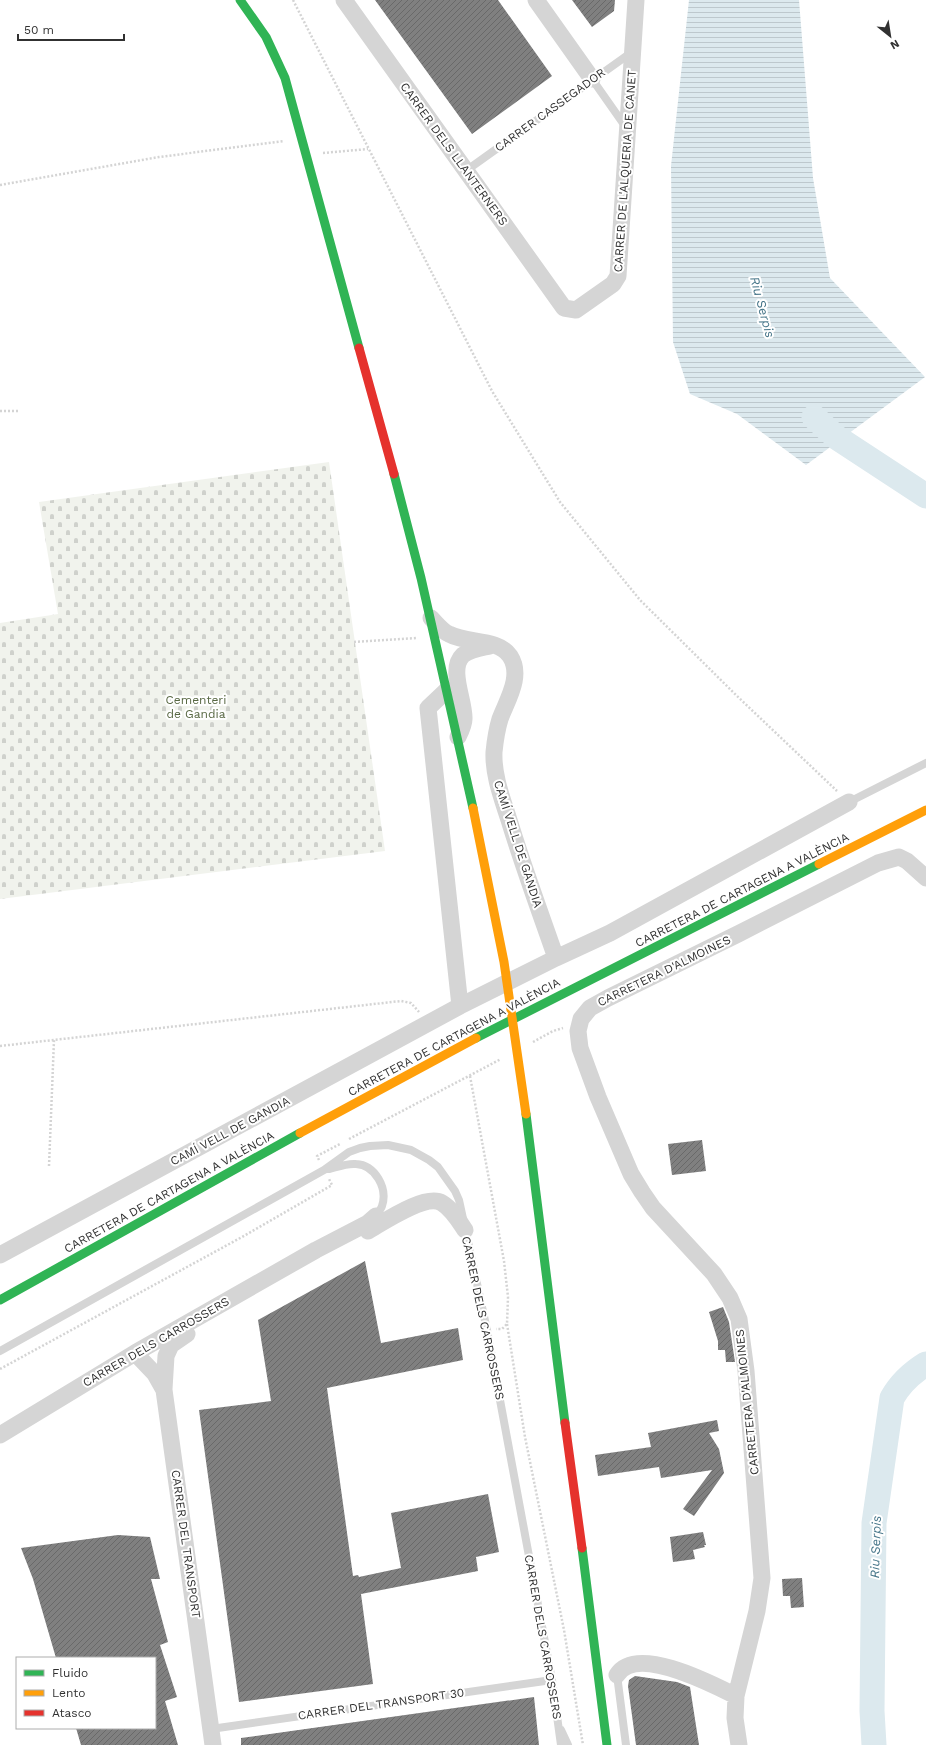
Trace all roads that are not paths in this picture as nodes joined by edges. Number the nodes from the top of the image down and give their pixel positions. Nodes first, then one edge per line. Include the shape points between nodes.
1 (240, 0) edge
2 (344, 0) edge
3 (536, 0) edge
4 (636, 0) edge
5 (633, 51) junction
6 (592, 79) junction
7 (628, 130) junction
8 (467, 170) junction
9 (564, 308) joint
10 (431, 618) junction
11 (494, 645) junction
12 (446, 690) junction
13 (458, 737) junction
14 (926, 763) edge
15 (849, 802) joint
16 (926, 810) edge
17 (926, 878) edge
18 (556, 958) junction
19 (460, 1006) junction
20 (324, 1170) junction
21 (376, 1216) joint
22 (465, 1230) junction
23 (0, 1255) edge
24 (0, 1300) edge
25 (0, 1351) edge
26 (135, 1353) junction
27 (164, 1390) junction
28 (0, 1435) edge
29 (617, 1675) joint
30 (552, 1680) junction
31 (736, 1696) junction
32 (557, 1722) junction
33 (212, 1737) edge
34 (561, 1745) edge
35 (568, 1745) edge
36 (607, 1745) edge
37 (626, 1745) edge
38 (739, 1745) edge

1 - 10 main road via 256,19 274,50 285,78
2 - 8 street, CARRER DELS LLANTERNERS
3 - 6 street
4 - 5 street, CARRER DE L'ALQUERIA DE CANET
5 - 6 lane, CARRER CASSEGADOR
5 - 7 street, CARRER DE L'ALQUERIA DE CANET
6 - 7 lane
6 - 8 lane, CARRER CASSEGADOR
7 - 9 street, CARRER DE L'ALQUERIA DE CANET via 618,276 613,284 576,310
8 - 9 street, CARRER DELS LLANTERNERS
10 - 11 street, CAMÍ VELL DE GANDIA via 441,629 455,637
10 - 12 main road
11 - 13 street via 469,652 460,659 457,675 464,718
11 - 18 street, CAMÍ VELL DE GANDIA via 510,655 515,676 499,721 494,766 520,856
12 - 13 main road
12 - 19 street via 428,708
13 - 36 main road via 501,940
14 - 15 lane
15 - 18 street, CAMÍ VELL DE GANDIA via 610,933
16 - 24 main road, CARRETERA DE CARTAGENA A VALÈNCIA via 481,1035 259,1155
17 - 31 street, CARRETERA D'ALMOINES via 899,857 878,863 608,998 590,1008 579,1026 580,1048 598,1098 631,1174 653,1208 714,1274 730,1298 739,1319 746,1371 762,1572 758,1604
18 - 19 street, CAMÍ VELL DE GANDIA
19 - 23 street, CAMÍ VELL DE GANDIA
20 - 21 lane via 355,1164 369,1169 380,1182 384,1195 382,1206
20 - 22 lane via 349,1152 370,1146 388,1145 411,1150 434,1163 447,1178 459,1200
20 - 25 lane
21 - 26 street, CARRER DELS CARROSSERS via 368,1223
22 - 27 street, CARRER DELS CARROSSERS via 454,1214 442,1203 432,1200 418,1204 387,1220 171,1345 166,1356
22 - 30 lane, CARRER DELS CARROSSERS via 487,1330
26 - 27 street, CARRER DEL TRANSPORT via 155,1374
26 - 28 street, CARRER DELS CARROSSERS
27 - 33 street, CARRER DEL TRANSPORT
29 - 31 street via 620,1670 631,1664 659,1666 690,1674
29 - 37 lane
30 - 32 lane, CARRER DELS CARROSSERS
30 - 33 lane, CARRER DEL TRANSPORT 30
31 - 38 street, CARRETERA D'ALMOINES
32 - 34 lane, CARRER DELS CARROSSERS
32 - 35 lane

